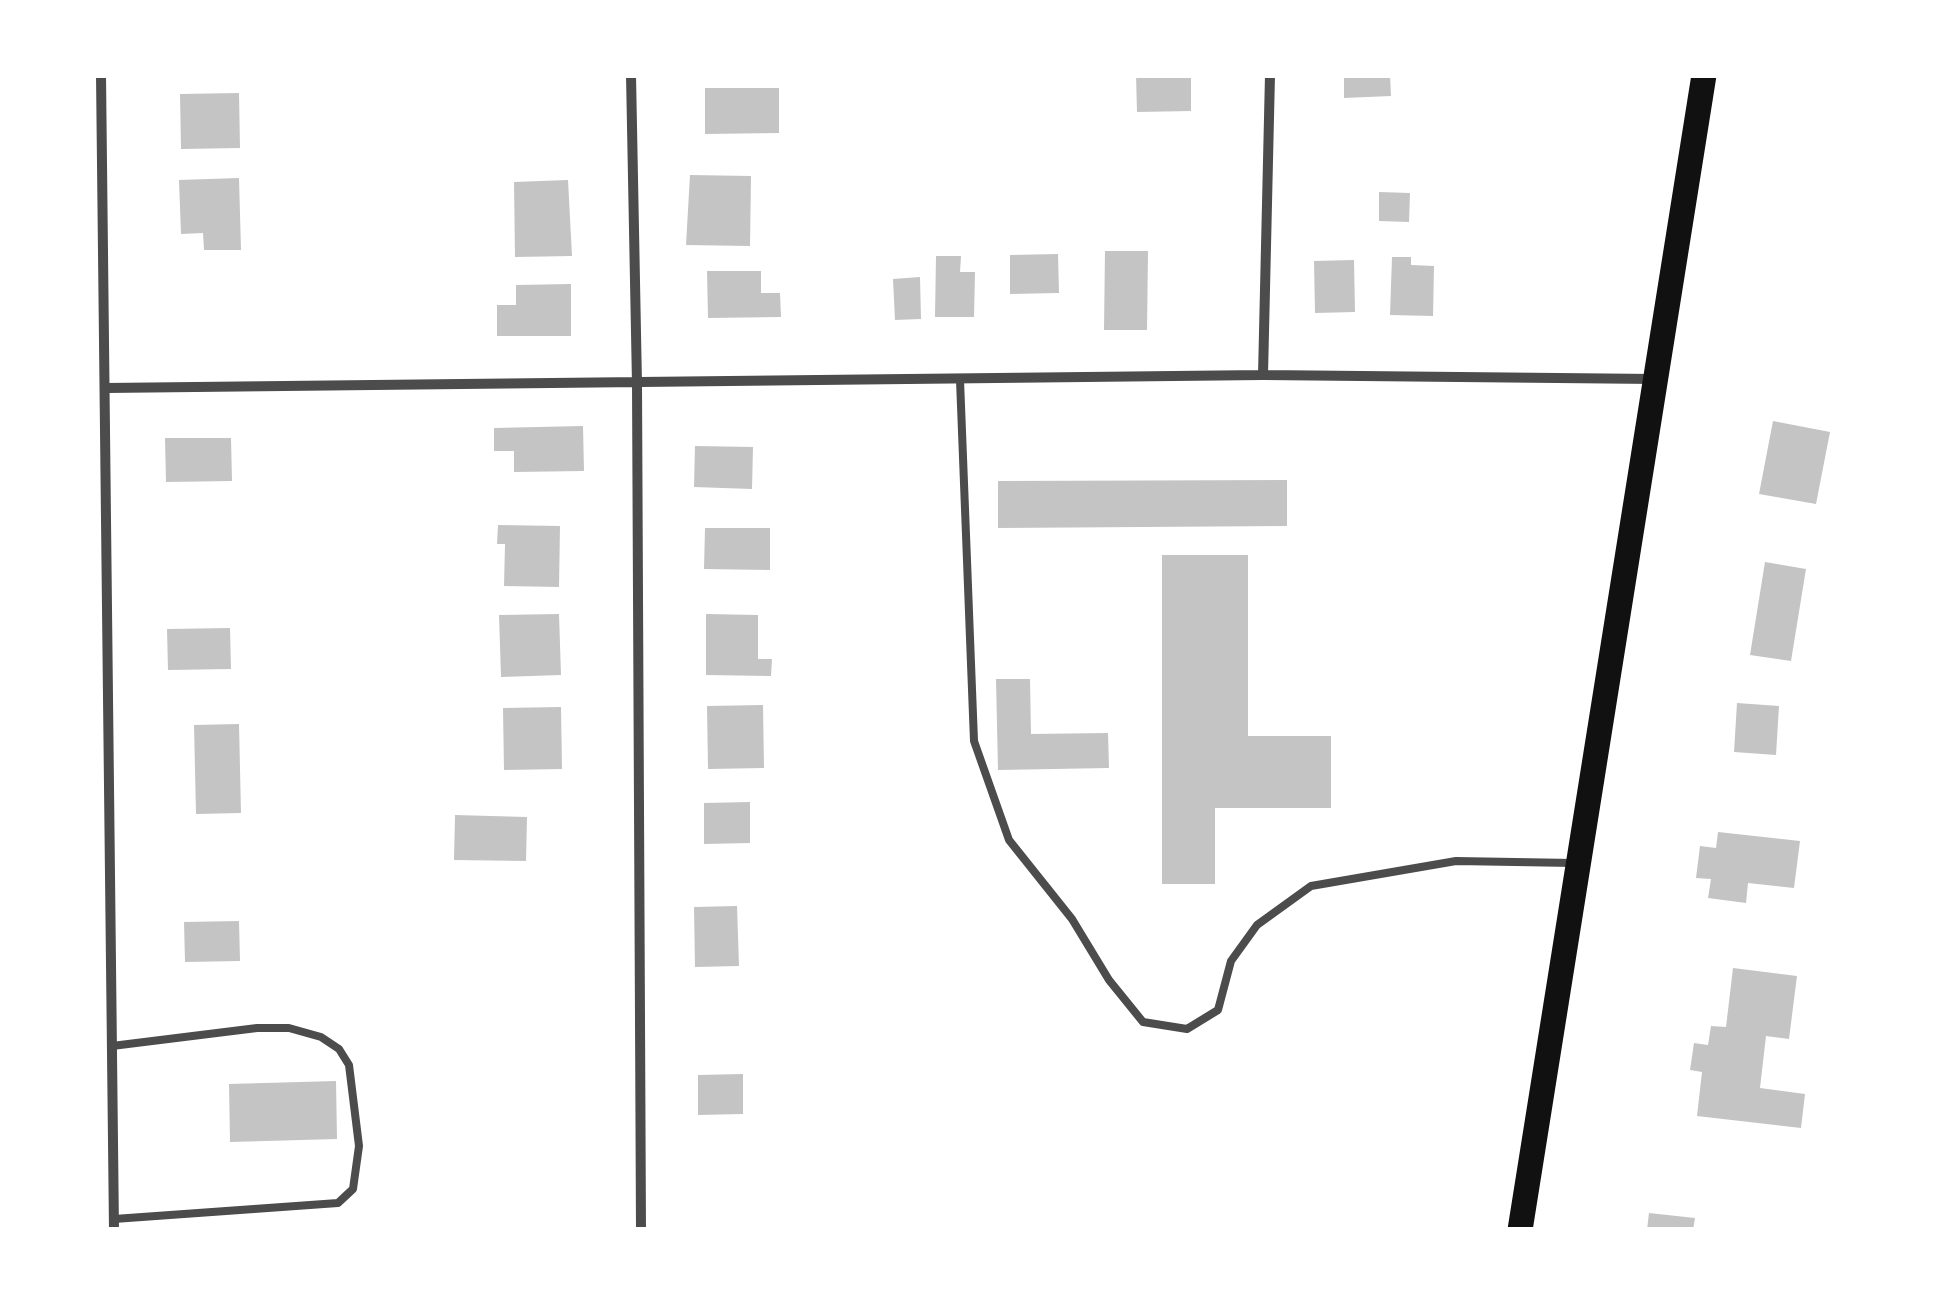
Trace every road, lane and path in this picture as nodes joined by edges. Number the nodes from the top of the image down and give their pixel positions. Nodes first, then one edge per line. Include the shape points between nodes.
1 (101, 75) edge
2 (631, 75) edge
3 (1270, 75) edge
4 (1704, 75) edge
5 (1263, 376) junction
6 (960, 380) junction
7 (1656, 380) junction
8 (637, 384) junction
9 (106, 388) junction
10 (1577, 863) junction
11 (112, 1046) junction
12 (114, 1224) edge
13 (641, 1230) edge
14 (1520, 1230) edge

1 - 9 street
2 - 8 street
3 - 5 street
4 - 7 main road
5 - 6 street
5 - 7 street
6 - 8 street
6 - 10 lane via 974,742 1009,840 1143,1022 1187,1029 1218,1010 1231,961 1257,925 1312,886 1456,861
7 - 10 main road
8 - 9 street
8 - 13 street
9 - 11 street
10 - 14 main road
11 - 12 street
11 - 12 lane via 257,1028 321,1038 350,1065 359,1146 353,1189 338,1203

